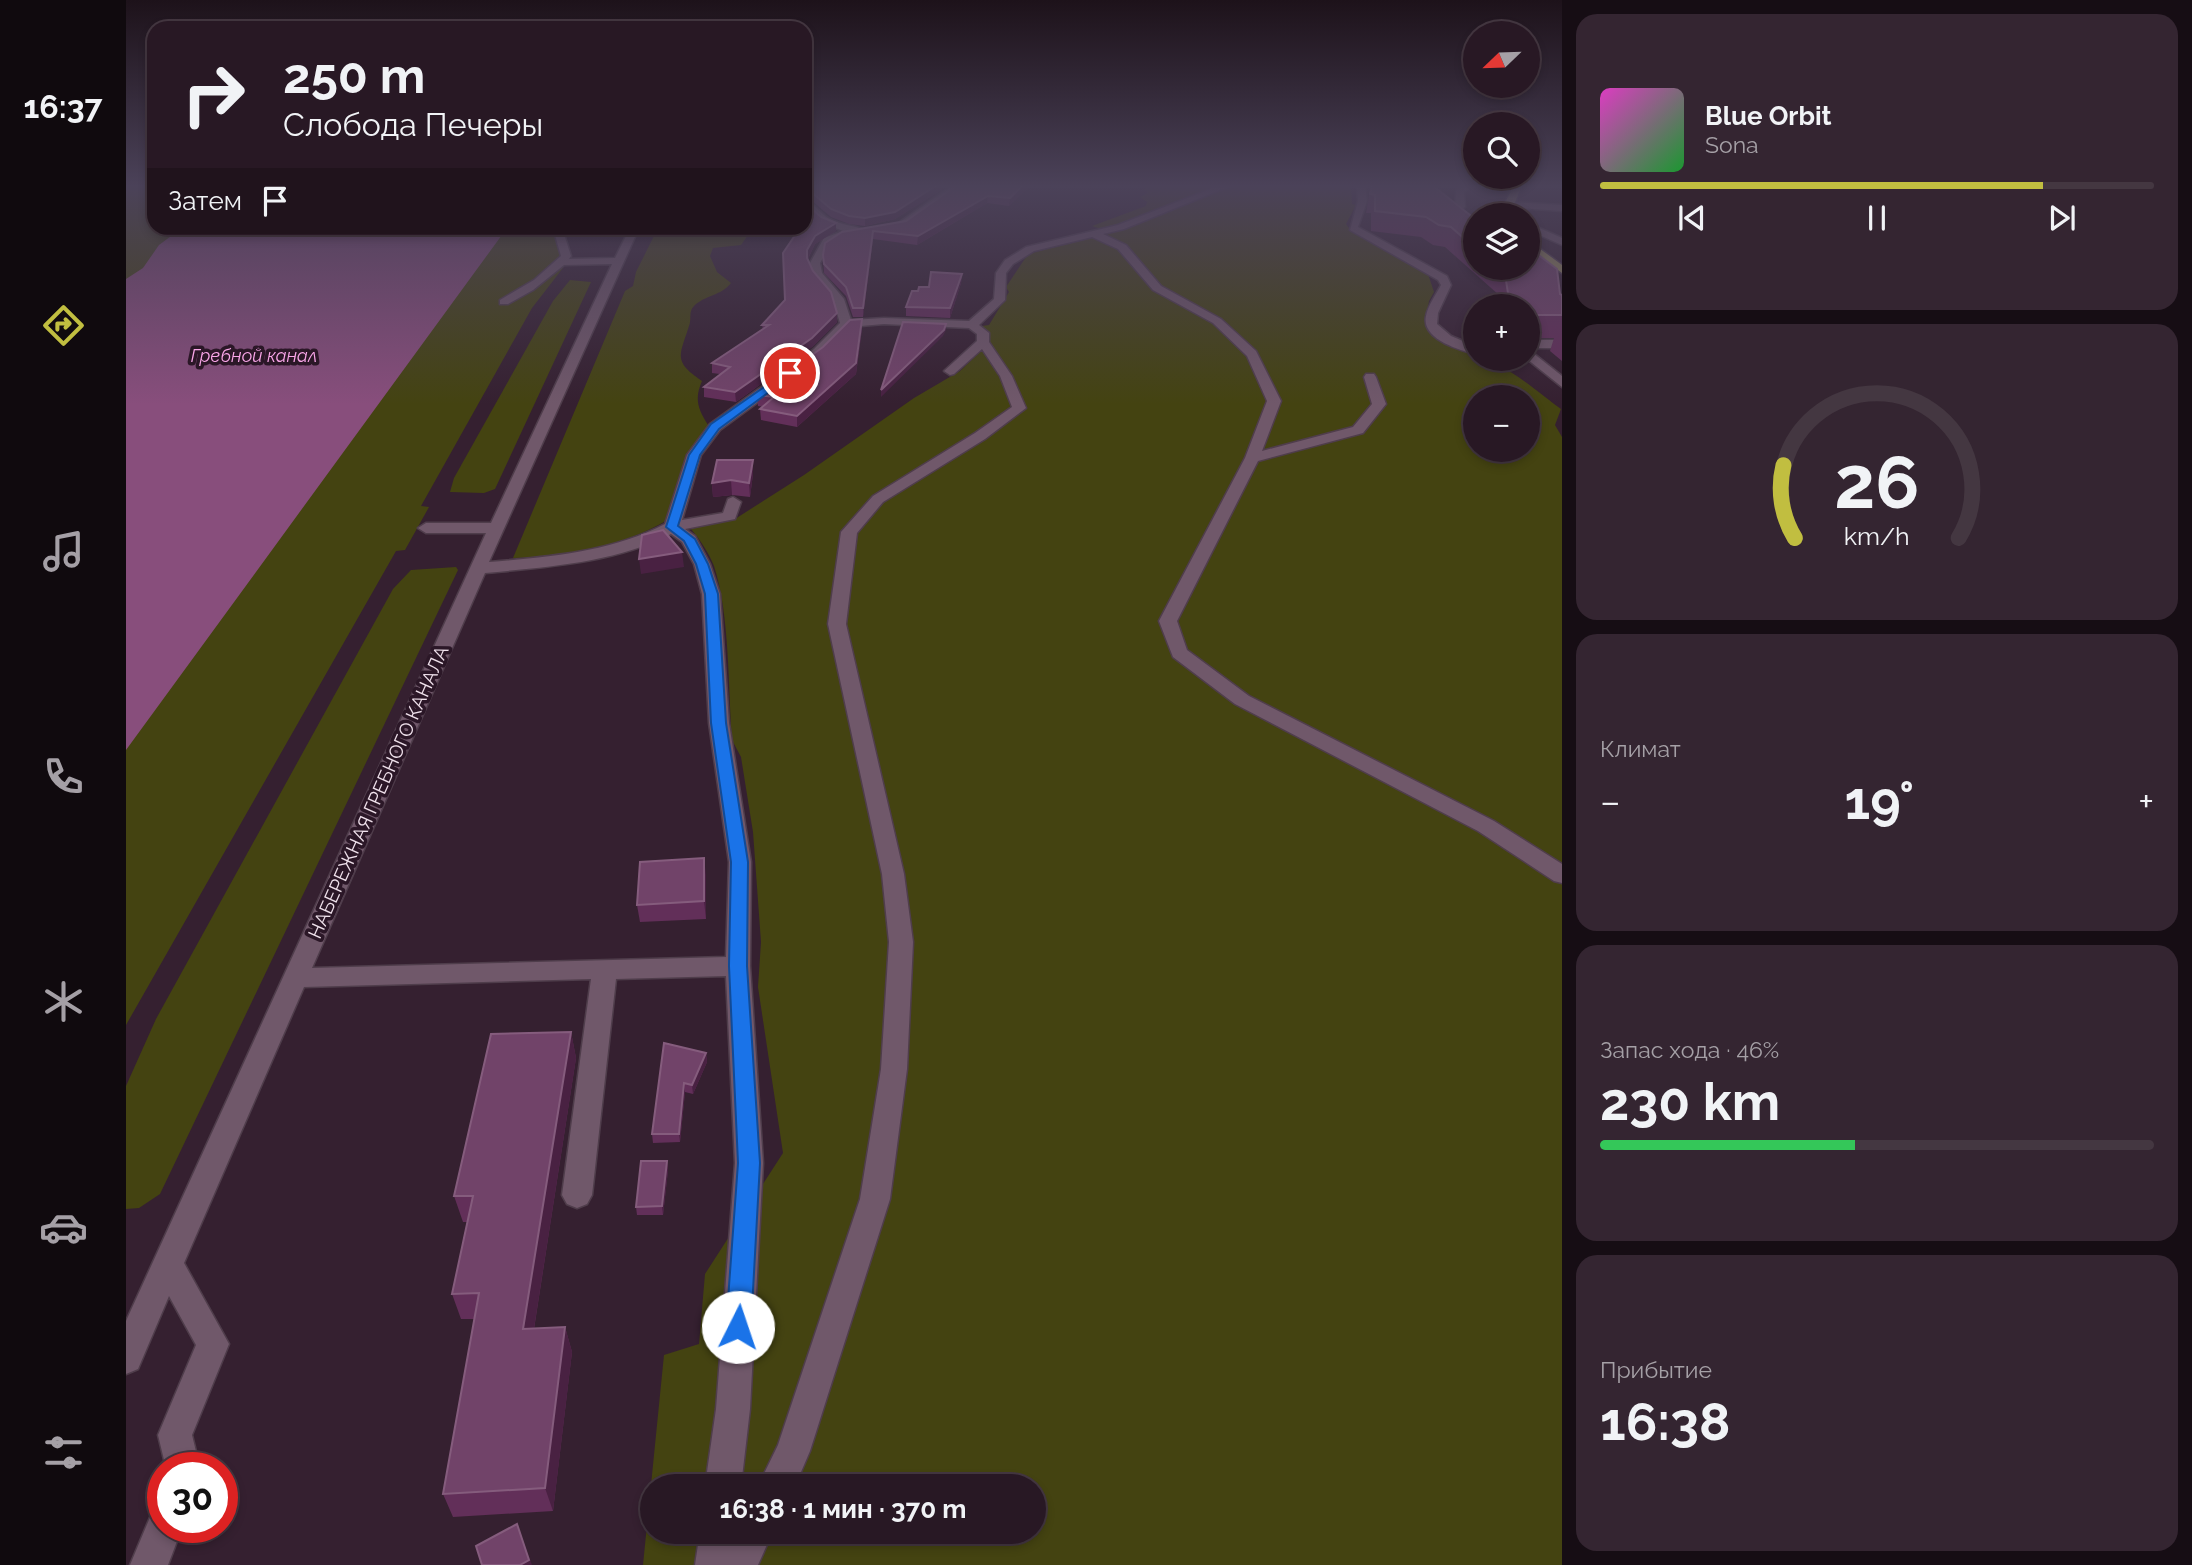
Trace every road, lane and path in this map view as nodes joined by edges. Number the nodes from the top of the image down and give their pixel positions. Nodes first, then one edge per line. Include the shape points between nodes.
1 (564, 258) edge
2 (619, 258) edge
3 (818, 258) edge
4 (1015, 258) edge
5 (1134, 258) edge
6 (1407, 258) edge
7 (1547, 258) edge
8 (562, 261) junction
9 (617, 261) junction
10 (1562, 270) edge
11 (504, 302) dead end
12 (846, 324) junction
13 (977, 333) junction
14 (1540, 344) edge
15 (1562, 344) edge
16 (1463, 345) edge
17 (1540, 364) edge
18 (950, 371) dead end
19 (1370, 377) dead end
20 (1562, 383) edge
21 (1252, 458) junction
22 (733, 502) dead end
23 (672, 527) junction
24 (426, 528) dead end
25 (496, 528) junction
26 (478, 568) junction
27 (1562, 875) edge
28 (738, 966) junction
29 (605, 969) junction
30 (296, 978) junction
31 (577, 1195) dead end
32 (168, 1264) junction
33 (126, 1358) edge
34 (179, 1452) edge
35 (725, 1474) edge
36 (782, 1474) edge
37 (158, 1543) edge
38 (716, 1544) edge
39 (749, 1544) edge
40 (149, 1565) edge
41 (714, 1565) edge
42 (739, 1565) edge

1 - 8 street
2 - 9 street, НАБЕРЕЖНАЯ ГРЕБНОГО КАНАЛА
3 - 12 street via 817,274 838,299
4 - 13 street via 1001,273 999,300
5 - 21 street via 1157,288 1217,321 1252,354 1274,401
6 - 16 street via 1443,278 1446,285 1431,317 1432,327
7 - 10 main road
8 - 9 street
8 - 11 street via 523,293
9 - 25 street, НАБЕРЕЖНАЯ ГРЕБНОГО КАНАЛА
12 - 13 street via 884,321
12 - 23 street via 818,352 715,427 695,455
13 - 18 street
13 - 36 street via 1006,376 1019,408 878,499 849,532 837,624 893,874 901,942 894,1069 875,1199
14 - 15 street
17 - 20 street
19 - 21 street via 1379,404 1358,430
21 - 27 street via 1168,621 1179,653 1242,699 1486,826
22 - 23 street via 730,516
23 - 26 street via 607,552
23 - 28 street via 689,539 711,594 719,723 740,862
24 - 25 street
25 - 26 street, НАБЕРЕЖНАЯ ГРЕБНОГО КАНАЛА
26 - 30 street, НАБЕРЕЖНАЯ ГРЕБНОГО КАНАЛА
28 - 29 street
28 - 35 street via 749,1163
29 - 30 street
29 - 31 street
30 - 32 street, НАБЕРЕЖНАЯ ГРЕБНОГО КАНАЛА
32 - 33 street, НАБЕРЕЖНАЯ ГРЕБНОГО КАНАЛА
32 - 34 street via 213,1344 174,1434
37 - 40 street
38 - 41 street
39 - 42 street

